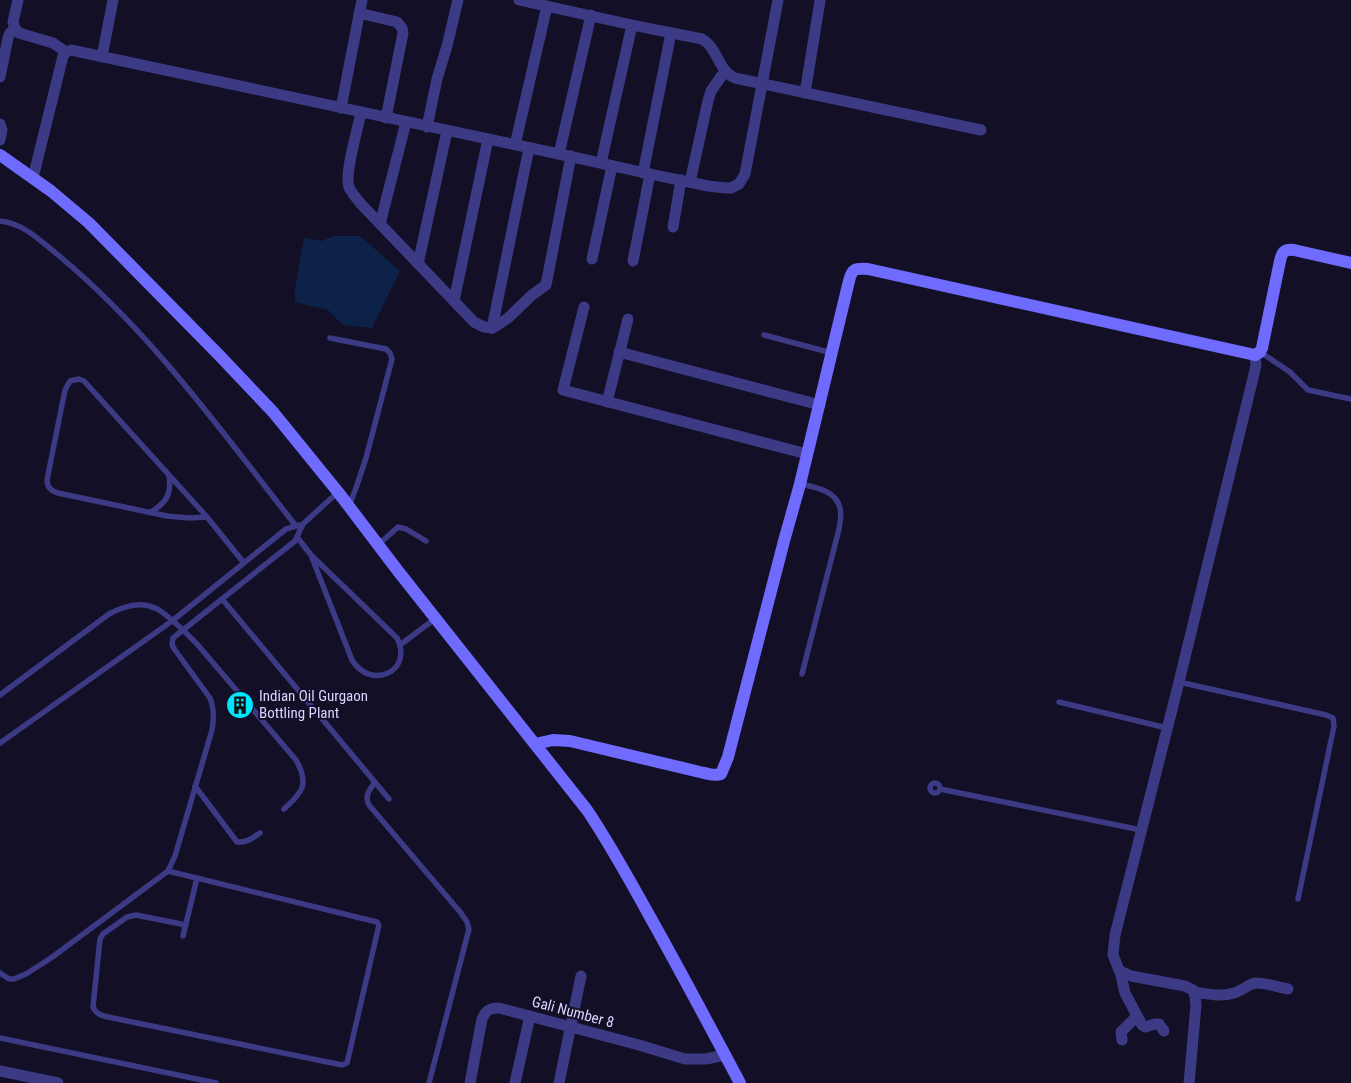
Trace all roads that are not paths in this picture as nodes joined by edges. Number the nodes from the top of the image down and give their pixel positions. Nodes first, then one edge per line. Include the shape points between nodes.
1 (18, 0) edge
2 (113, 0) edge
3 (362, 0) edge
4 (458, 0) edge
5 (522, 0) edge
6 (778, 0) edge
7 (820, 0) edge
8 (547, 6) junction
9 (573, 6) edge
10 (359, 13) junction
11 (590, 15) junction
12 (632, 25) junction
13 (15, 29) junction
14 (671, 33) junction
15 (66, 52) junction
16 (102, 57) junction
17 (725, 71) junction
18 (0, 77) edge
19 (762, 84) junction
20 (805, 93) junction
21 (341, 108) junction
22 (361, 112) junction
23 (386, 118) junction
24 (406, 122) junction
25 (0, 124) edge
26 (427, 127) junction
27 (981, 130) dead end
28 (447, 131) junction
29 (488, 139) junction
30 (0, 140) edge
31 (515, 145) junction
32 (529, 148) junction
33 (0, 155) edge
34 (565, 155) junction
35 (607, 165) junction
36 (646, 173) junction
37 (33, 178) junction
38 (686, 181) junction
39 (0, 220) edge
40 (380, 224) junction
41 (673, 227) dead end
42 (592, 259) dead end
43 (633, 261) dead end
44 (1351, 263) edge
45 (418, 264) junction
46 (454, 301) junction
47 (584, 307) dead end
48 (628, 319) dead end
49 (492, 328) junction
50 (764, 335) dead end
51 (330, 338) dead end
52 (619, 352) junction
53 (832, 353) junction
54 (1258, 354) junction
55 (1351, 399) edge
56 (607, 402) junction
57 (820, 404) junction
58 (807, 454) junction
59 (168, 474) junction
60 (800, 484) junction
61 (338, 492) junction
62 (349, 506) junction
63 (151, 512) junction
64 (207, 517) junction
65 (303, 524) junction
66 (296, 526) junction
67 (297, 537) junction
68 (426, 541) dead end
69 (378, 544) junction
70 (311, 555) junction
71 (244, 563) junction
72 (222, 599) junction
73 (436, 618) junction
74 (172, 621) junction
75 (184, 630) junction
76 (400, 645) junction
77 (802, 674) dead end
78 (1179, 682) junction
79 (0, 695) edge
80 (1058, 702) dead end
81 (1167, 728) junction
82 (0, 743) edge
83 (535, 744) junction
84 (375, 782) junction
85 (195, 786) junction
86 (940, 789) dead end
87 (389, 799) dead end
88 (284, 809) dead end
89 (1141, 830) junction
90 (260, 832) dead end
91 (168, 871) junction
92 (196, 878) junction
93 (1298, 899) dead end
94 (99, 921) junction
95 (186, 925) junction
96 (106, 931) junction
97 (183, 936) dead end
98 (1120, 971) junction
99 (0, 973) edge
100 (581, 976) dead end
101 (1288, 989) dead end
102 (1194, 992) junction
103 (530, 1016) junction
104 (1137, 1016) junction
105 (571, 1027) junction
106 (1164, 1031) dead end
107 (0, 1038) edge
108 (1122, 1040) dead end
109 (725, 1055) junction
110 (0, 1070) edge
111 (58, 1083) edge
112 (216, 1083) edge
113 (429, 1083) edge
114 (470, 1083) edge
115 (515, 1083) edge
116 (559, 1083) edge
117 (740, 1083) edge
118 (1189, 1083) edge

1 - 13 street via 13,22
2 - 16 street
3 - 10 street
4 - 26 street via 436,79
5 - 8 street
6 - 19 street
7 - 20 street
8 - 9 street
8 - 31 street
9 - 11 street
10 - 21 street
10 - 23 street via 397,22 402,28
11 - 12 street
11 - 34 street
12 - 14 street
12 - 35 street
13 - 15 street via 53,43
13 - 18 street via 8,38
14 - 17 street via 708,42
14 - 36 street
15 - 16 street via 71,50
15 - 37 street
16 - 21 street
17 - 19 street via 735,78
17 - 38 street via 711,91
19 - 20 street
19 - 38 street via 745,174 739,184 726,188
20 - 27 street
21 - 22 street
22 - 23 street
22 - 40 street via 348,171 349,186
23 - 24 street
24 - 26 street
24 - 40 street
25 - 30 street
26 - 28 street
28 - 29 street
28 - 45 street
29 - 31 street
29 - 46 street
31 - 32 street
32 - 34 street
32 - 49 street
33 - 37 street
34 - 35 street
34 - 49 street via 546,285
35 - 36 street
35 - 42 street
36 - 38 street
36 - 43 street
37 - 61 street via 89,223 233,368
38 - 41 street
39 - 66 lane via 16,224 32,234 121,314 184,384
40 - 45 street
44 - 54 street via 1294,250 1284,252
45 - 46 street
46 - 49 street via 474,322
47 - 56 street via 563,390
48 - 52 street
50 - 53 lane
51 - 62 lane via 386,350 392,359 366,458
52 - 56 street
52 - 57 street
53 - 54 street via 851,273 860,268
53 - 57 street
54 - 55 lane via 1290,372 1308,390
54 - 78 street
56 - 58 street
57 - 58 street
58 - 60 street
59 - 63 lane via 169,493
59 - 63 lane via 84,381 70,381 65,390 47,480 49,488 58,493
59 - 64 lane
60 - 77 lane via 827,492 840,507 839,529
60 - 83 street via 721,774 712,775 570,742 553,740
61 - 62 street
61 - 65 lane
62 - 69 street
63 - 64 lane via 178,517
64 - 71 lane
65 - 66 lane
65 - 67 lane
66 - 71 lane via 286,528
67 - 70 lane
67 - 72 lane
68 - 69 lane via 400,527
69 - 73 street
70 - 76 lane via 397,638
70 - 76 lane via 357,669 380,676 390,672 397,665
71 - 74 lane
72 - 75 lane
72 - 84 lane
73 - 76 lane
73 - 83 street
74 - 75 lane
74 - 79 lane via 156,608 148,606 117,610
74 - 82 lane
75 - 85 lane via 173,638 172,645 210,698 213,712 212,730
75 - 88 lane via 296,760 302,774 302,788
78 - 81 street
78 - 93 lane via 1333,718 1334,726
80 - 81 lane
81 - 89 street
83 - 109 street via 604,835
84 - 87 lane
84 - 113 lane via 367,797 369,805 460,913 469,929
85 - 90 lane via 237,842 248,841
85 - 91 lane
86 - 89 lane
89 - 98 street via 1115,935 1113,955
91 - 92 lane
91 - 94 lane
92 - 95 lane
92 - 96 lane via 377,922 379,925 347,1063 342,1065 99,1015 93,1007 100,939
94 - 96 lane
94 - 99 lane via 20,978 8,979
95 - 96 lane via 131,915
95 - 97 lane
98 - 102 street via 1185,986
98 - 104 street via 1125,993
100 - 105 street
101 - 102 street via 1258,983 1227,995
102 - 118 street
103 - 105 street, Gali Number 8
103 - 114 street, Gali Number 8 via 498,1008 487,1010 482,1019
103 - 115 street
104 - 106 street via 1145,1027 1159,1024
104 - 108 street via 1121,1032
105 - 109 street, Gali Number 8 via 686,1059
105 - 116 street
107 - 112 lane
109 - 117 street
110 - 111 street

